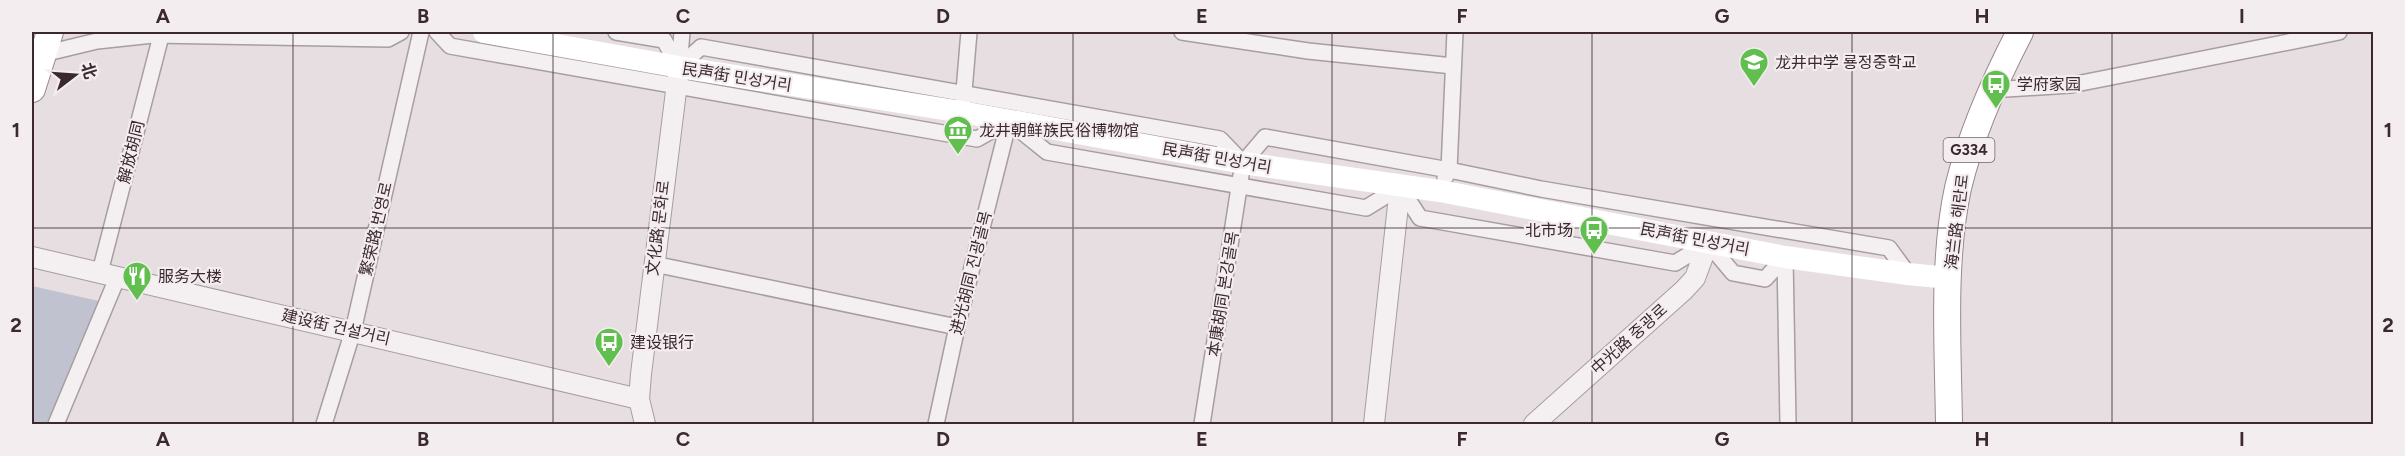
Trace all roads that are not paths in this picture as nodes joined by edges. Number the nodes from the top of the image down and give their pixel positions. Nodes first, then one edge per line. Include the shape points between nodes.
1 (401, 32) edge
2 (422, 32) edge
3 (437, 32) edge
4 (484, 32) edge
5 (616, 32) edge
6 (682, 32) edge
7 (969, 32) edge
8 (1182, 32) edge
9 (1455, 32) edge
10 (2002, 32) edge
11 (2020, 32) edge
12 (2339, 32) edge
13 (161, 33) edge
14 (40, 39) edge
15 (1454, 66) junction
16 (677, 76) junction
17 (32, 89) edge
18 (1991, 90) junction
19 (963, 103) junction
20 (1009, 121) junction
21 (1243, 163) junction
22 (1449, 170) junction
23 (1239, 186) junction
24 (1400, 187) junction
25 (1440, 191) junction
26 (1539, 199) junction
27 (1708, 243) junction
28 (32, 257) edge
29 (1785, 257) junction
30 (654, 264) junction
31 (109, 274) junction
32 (1908, 274) junction
33 (1941, 277) junction
34 (957, 327) junction
35 (353, 331) junction
36 (639, 399) junction
37 (56, 424) edge
38 (324, 424) edge
39 (645, 424) edge
40 (936, 424) edge
41 (1202, 424) edge
42 (1374, 424) edge
43 (1534, 424) edge
44 (1788, 424) edge
45 (1935, 424) edge
46 (1949, 424) edge

1 - 13 street via 388,39
2 - 35 street, 繁荣路 번영로
3 - 16 street via 450,46
4 - 16 main road, 民声街 민성거리
5 - 16 street via 664,40
6 - 16 street, 文化路 문화로
7 - 19 street
8 - 15 street via 1308,51
9 - 15 street
10 - 33 highway, 海兰路 해란로 / G334 via 1961,122 1953,151 1936,237
11 - 18 highway, 海兰路 해란로 / G334
12 - 18 street via 2071,85
13 - 14 street via 97,41
13 - 31 street, 解放胡同
14 - 17 highway
15 - 22 street
16 - 19 main road, 民声街 민성거리
16 - 20 street via 977,139
16 - 30 street, 文化路 문화로
18 - 33 highway, 海兰路 해란로 / G334 via 1958,190
19 - 20 main road, 民声街 민성거리
19 - 21 street via 1220,139
20 - 21 main road, 民声街 민성거리
20 - 23 street via 1047,152
20 - 34 street, 进光胡同 진광골목
21 - 22 street via 1265,137
21 - 23 street, 本康胡同 본강골목
21 - 24 main road, 民声街 민성거리
22 - 25 street
22 - 26 street
23 - 24 street via 1366,208
23 - 41 street, 本康胡同 본강골목
24 - 25 main road, 民声街 민성거리
24 - 27 street via 1420,218 1676,263
24 - 42 street
25 - 26 main road, 民声街 민성거리
26 - 27 main road, 民声街 민성거리
26 - 32 street via 1889,248
27 - 29 main road, 民声街 민성거리
27 - 43 street, 中光路 중광로 via 1695,278 1684,290
28 - 31 street, 建设街 건설거리
29 - 32 main road, 民声街 민성거리
29 - 44 street
30 - 34 street
30 - 36 street, 文化路 문화로
31 - 35 street, 建设街 건설거리
31 - 37 street, 解放胡同
32 - 33 main road, 民声街 민성거리
33 - 45 highway, 海兰路 해란로 / G334
33 - 46 highway, 海兰路 해란로 / G334 via 1947,332
34 - 40 street, 进光胡同 진광골목
35 - 36 street, 建设街 건설거리
35 - 38 street, 繁荣路 번영로
36 - 39 street, 文化路 문화로

